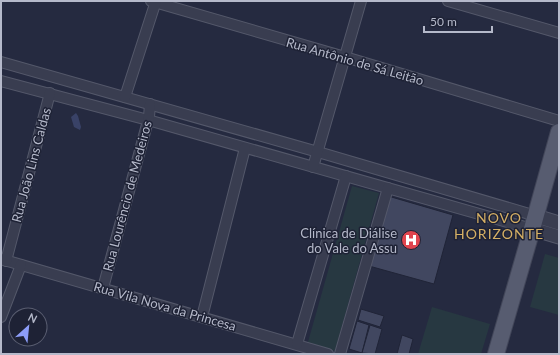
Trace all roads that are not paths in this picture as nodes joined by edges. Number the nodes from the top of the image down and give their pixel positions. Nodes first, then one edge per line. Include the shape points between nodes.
1 (154, 1) edge
2 (361, 1) edge
3 (448, 1) edge
4 (559, 33) edge
5 (345, 57) junction
6 (1, 62) edge
7 (1, 81) edge
8 (99, 90) junction
9 (50, 93) junction
10 (125, 97) junction
11 (150, 104) junction
12 (94, 106) junction
13 (148, 120) junction
14 (559, 121) edge
15 (559, 132) edge
16 (245, 148) junction
17 (318, 152) junction
18 (313, 167) junction
19 (346, 176) junction
20 (426, 184) junction
21 (388, 188) junction
22 (423, 198) junction
23 (534, 223) junction
24 (559, 223) edge
25 (559, 237) edge
26 (4, 260) edge
27 (21, 265) junction
28 (103, 288) junction
29 (1, 317) edge
30 (202, 317) junction
31 (297, 344) junction
32 (328, 354) edge
33 (340, 354) edge
34 (496, 354) edge

1 - 5 street, Rua Antônio de Sá Leitão
1 - 10 street
2 - 5 street
3 - 4 street
5 - 14 street, Rua Antônio de Sá Leitão
5 - 17 street
6 - 8 street
7 - 9 street
8 - 10 street
8 - 12 street
9 - 12 street
9 - 26 street, Rua João Lins Caldas
10 - 11 street
11 - 13 street, Rua Lourêncio de Medeiros
11 - 17 street
12 - 13 street
13 - 16 street
13 - 28 street, Rua Lourêncio de Medeiros
15 - 23 main road
16 - 18 street
16 - 30 street
17 - 18 street
17 - 20 street
18 - 19 street
19 - 21 street
19 - 31 street
20 - 22 street
20 - 23 street
21 - 22 street
21 - 33 street
22 - 23 street
23 - 24 street
23 - 25 street
23 - 34 main road
26 - 27 street, Rua Vila Nova da Princesa
27 - 28 street, Rua Vila Nova da Princesa
27 - 29 street
28 - 30 street, Rua Vila Nova da Princesa
30 - 31 street, Rua Vila Nova da Princesa
31 - 32 street, Rua Vila Nova da Princesa

